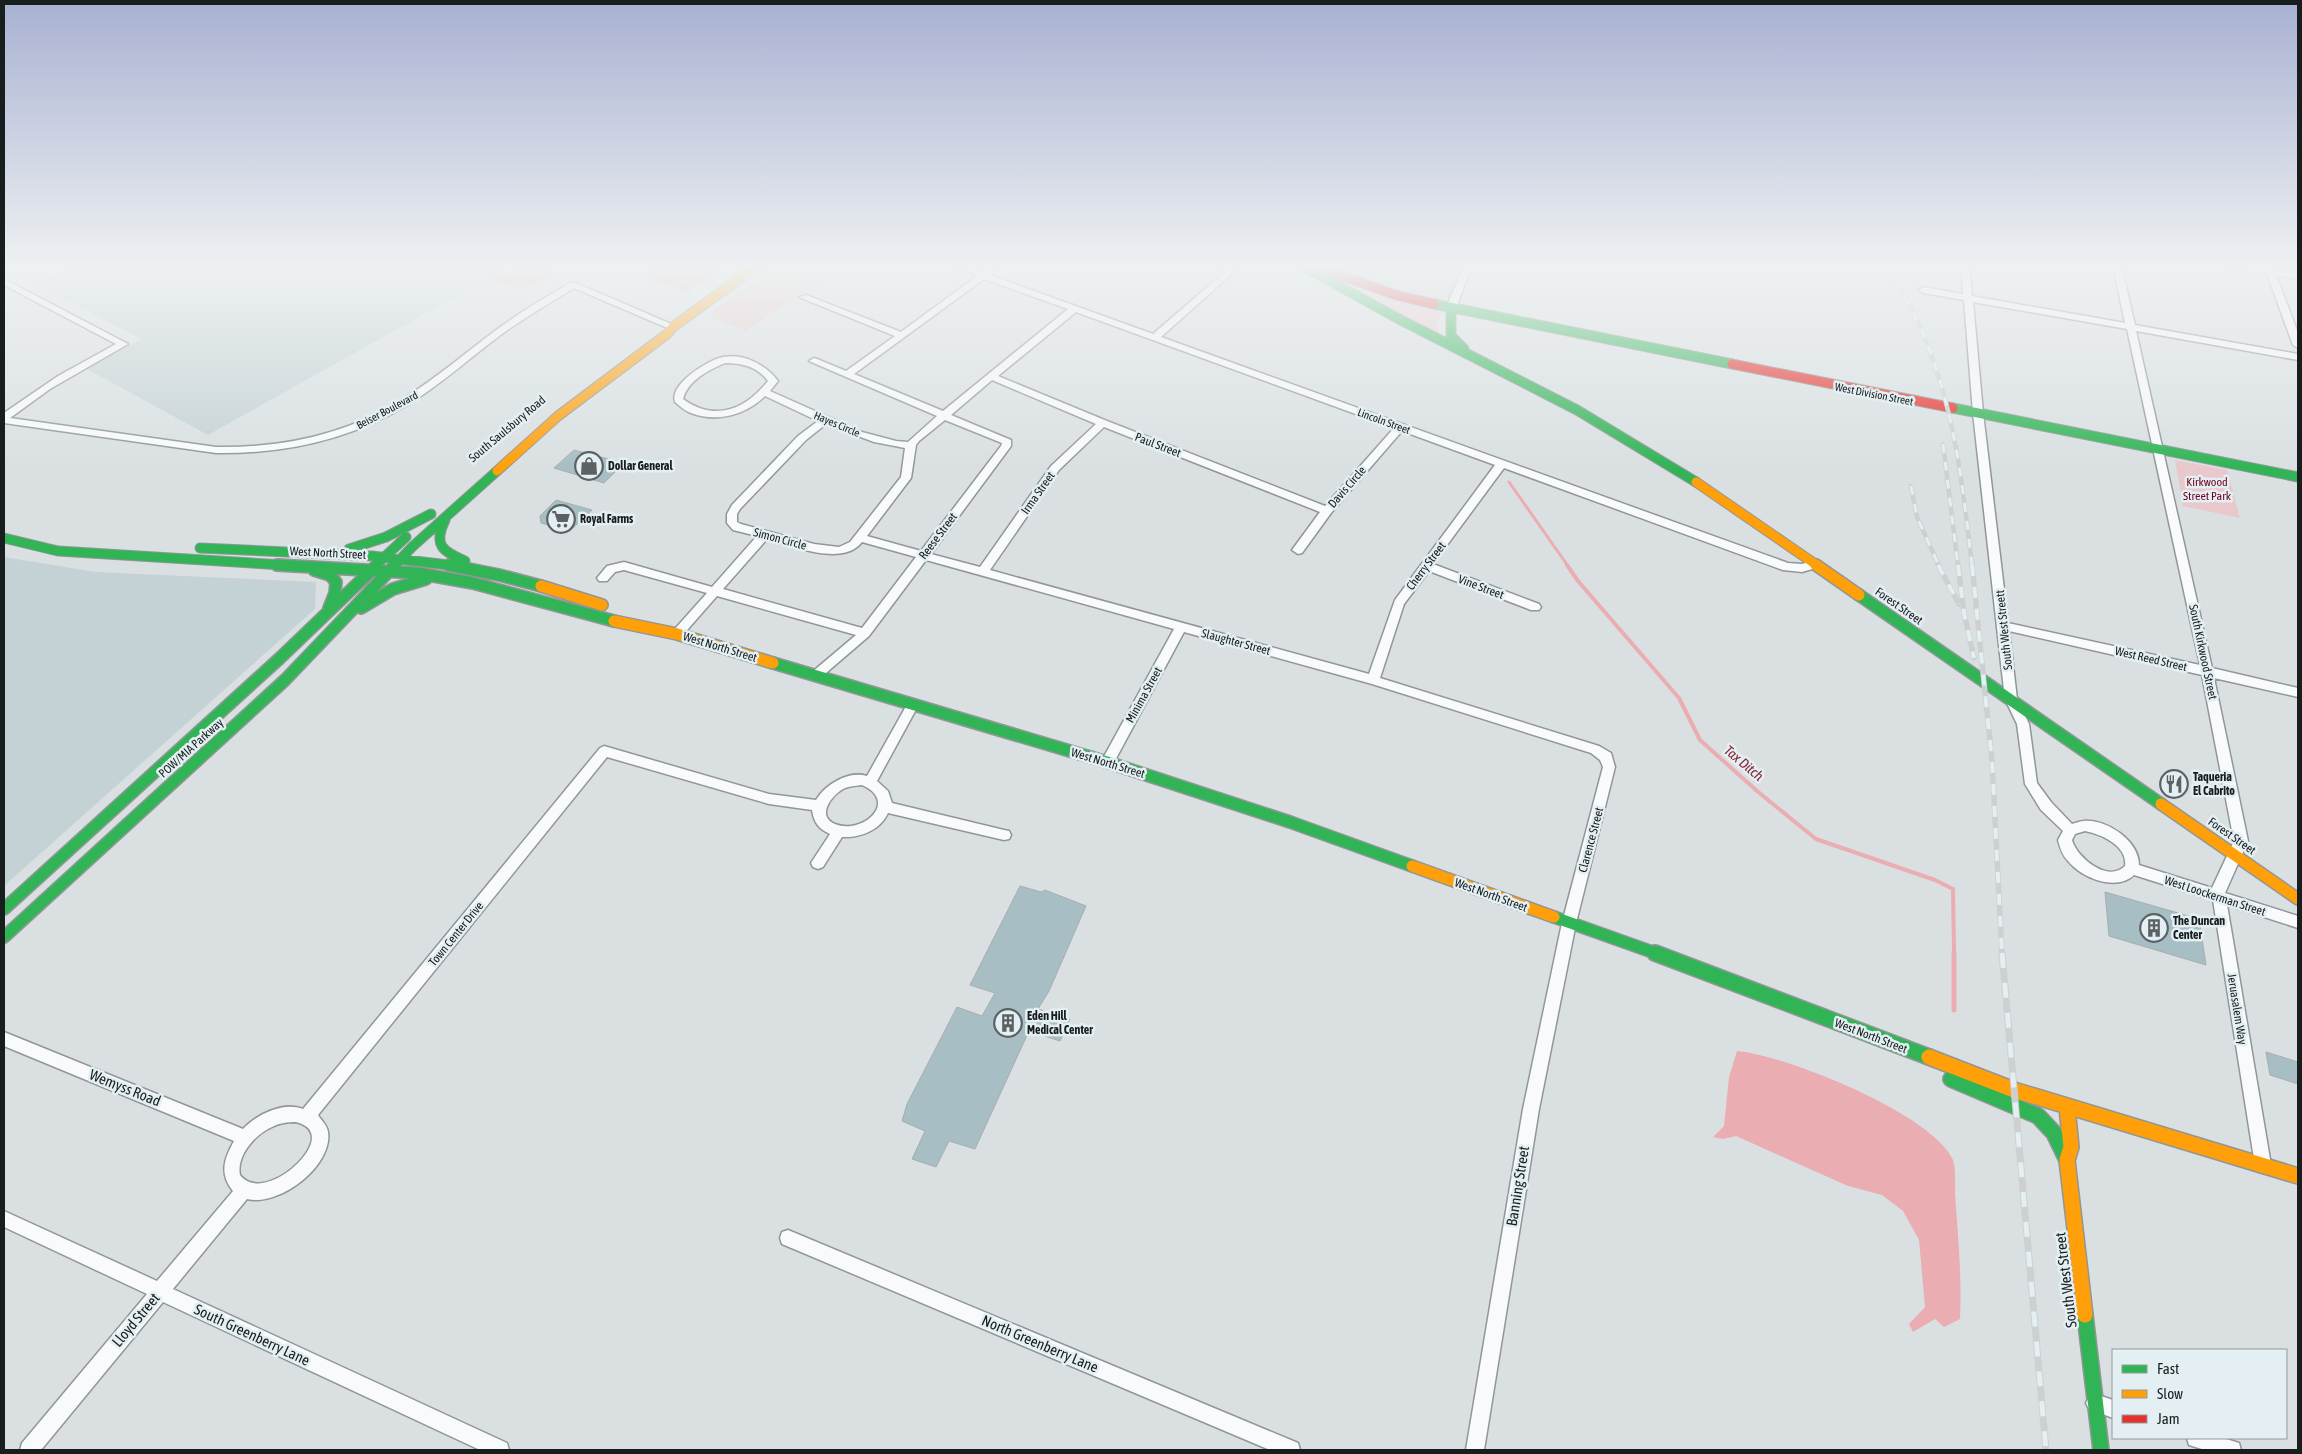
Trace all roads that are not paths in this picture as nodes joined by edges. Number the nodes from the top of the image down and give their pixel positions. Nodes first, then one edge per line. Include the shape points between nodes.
1 (101, 333) edge
2 (500, 333) edge
3 (655, 333) edge
4 (669, 333) edge
5 (895, 333) edge
6 (904, 333) edge
7 (1043, 333) edge
8 (1143, 333) edge
9 (1160, 333) edge
10 (1427, 333) edge
11 (1451, 333) edge
12 (1576, 333) edge
13 (1971, 333) edge
14 (2133, 333) edge
15 (2164, 333) edge
16 (2294, 333) edge
17 (901, 335) junction
18 (1155, 337) junction
19 (2298, 345) edge
20 (1472, 355) junction
21 (2298, 357) edge
22 (814, 361) dead end
23 (848, 374) junction
24 (990, 376) junction
25 (766, 392) junction
26 (1978, 413) junction
27 (943, 415) junction
28 (4, 419) edge
29 (827, 419) junction
30 (1102, 423) junction
31 (1400, 427) junction
32 (911, 445) junction
33 (504, 449) dead end
34 (2158, 449) junction
35 (1502, 463) junction
36 (2298, 477) edge
37 (1327, 511) junction
38 (449, 514) junction
39 (764, 535) junction
40 (4, 538) edge
41 (861, 538) junction
42 (27, 542) junction
43 (1298, 550) dead end
44 (334, 553) junction
45 (924, 556) junction
46 (384, 557) junction
47 (400, 558) junction
48 (1815, 564) junction
49 (294, 565) junction
50 (1426, 566) junction
51 (372, 569) junction
52 (388, 570) junction
53 (983, 571) junction
54 (503, 576) junction
55 (603, 578) dead end
56 (448, 579) junction
57 (714, 591) junction
58 (1535, 607) dead end
59 (327, 613) junction
60 (340, 622) junction
61 (2004, 626) junction
62 (1181, 627) junction
63 (864, 633) junction
64 (677, 634) junction
65 (2208, 672) junction
66 (816, 676) junction
67 (1373, 680) junction
68 (2298, 692) edge
69 (2011, 698) junction
70 (913, 704) junction
71 (1606, 757) joint
72 (1107, 762) junction
73 (870, 782) junction
74 (820, 806) junction
75 (885, 807) junction
76 (2070, 830) junction
77 (839, 831) junction
78 (1004, 835) dead end
79 (2233, 854) junction
80 (818, 863) dead end
81 (2131, 868) junction
82 (2220, 898) junction
83 (2298, 899) edge
84 (4, 908) edge
85 (2298, 922) edge
86 (1569, 923) junction
87 (4, 937) edge
88 (1848, 1027) junction
89 (4, 1039) edge
90 (2067, 1107) junction
91 (307, 1116) junction
92 (245, 1138) junction
93 (2067, 1160) junction
94 (2263, 1165) junction
95 (2298, 1176) edge
96 (244, 1190) junction
97 (4, 1219) edge
98 (788, 1238) dead end
99 (160, 1292) junction
100 (2096, 1403) junction
101 (2112, 1409) edge
102 (2199, 1439) edge
103 (29, 1450) edge
104 (500, 1450) edge
105 (1291, 1450) edge
106 (1475, 1450) edge
107 (2102, 1450) edge
108 (2232, 1450) edge

1 - 28 street via 123,344 52,383
2 - 28 street, Beiser Boulevard via 403,404 360,426 286,447 216,450
3 - 33 main road, South Saulsbury Road via 552,409
4 - 38 main road, South Saulsbury Road via 558,416
5 - 17 street
6 - 17 street
7 - 24 street
8 - 18 street, Lincoln Street
9 - 18 street
10 - 20 main road, Forest Street
11 - 20 main road, Forest Street via 1459,346
12 - 26 main road, West Division Street
13 - 26 street, South West Streett
14 - 34 street, South Kirkwood Street
15 - 21 street
16 - 19 street
17 - 23 street
18 - 31 street, Lincoln Street
20 - 48 main road, Forest Street via 1624,436
22 - 23 street, Reese Street
23 - 27 street, Reese Street
24 - 27 street
24 - 30 street, Paul Street
25 - 25 street via 774,381 768,373 738,360 724,360 685,385 678,393 678,400 693,411 727,415 746,407
25 - 29 street, Hayes Circle
26 - 34 main road, West Division Street
26 - 61 street, South West Streett
27 - 32 street
27 - 45 street, Reese Street via 1007,442
29 - 32 street, Hayes Circle via 892,445
29 - 39 street, Simon Circle via 802,438 732,514 732,523 737,527
30 - 37 street, Paul Street
30 - 53 street, Irma Street via 1055,468
31 - 35 street, Lincoln Street
31 - 37 street, Davis Circle
32 - 41 street, Simon Circle via 906,478
34 - 36 main road, West Division Street
34 - 65 street, South Kirkwood Street
35 - 48 street, Lincoln Street via 1787,567 1802,568
35 - 50 street, Cherry Street
37 - 43 street, Davis Circle
38 - 47 main road, South Saulsbury Road
38 - 54 main road via 437,540 442,551
39 - 41 street, Simon Circle via 840,551
39 - 57 street
40 - 42 main road, West North Street
41 - 45 street, Slaughter Street
42 - 44 main road, West North Street via 59,540 124,546
42 - 49 main road, West North Street via 58,551 87,554
44 - 46 main road, West North Street
44 - 46 main road via 380,539 435,510
45 - 53 street, Slaughter Street
45 - 63 street, Reese Street
46 - 47 main road, West North Street
46 - 51 main road
47 - 52 main road, South Saulsbury Road
47 - 54 main road, West North Street via 461,566
48 - 69 main road, Forest Street
49 - 51 main road, West North Street
49 - 59 main road via 326,573 336,579 336,594
50 - 58 street, Vine Street
50 - 67 street, Cherry Street via 1399,603
51 - 52 main road, West North Street
51 - 59 main road, POW/MIA Parkway
52 - 56 main road, West North Street
52 - 60 main road, POW/MIA Parkway
53 - 62 street, Slaughter Street
54 - 64 main road, West North Street via 648,618
55 - 57 street via 611,569 624,566
56 - 60 main road via 421,579 401,585
56 - 64 main road, West North Street
57 - 63 street
57 - 64 street
59 - 84 main road, POW/MIA Parkway
60 - 87 main road, POW/MIA Parkway via 285,680
61 - 65 street, West Reed Street
61 - 69 street, South West Streett
62 - 67 street, Slaughter Street
62 - 72 street, Minima Street
63 - 66 street, Reese Street
64 - 66 main road, West North Street
65 - 68 street, West Reed Street
65 - 79 street, South Kirkwood Street via 2241,841
66 - 70 main road, West North Street
67 - 71 street, Slaughter Street via 1595,749
69 - 76 street, South West Streett via 2023,724 2031,784 2046,806
69 - 79 main road, Forest Street
70 - 72 main road, West North Street
70 - 73 street
71 - 86 street, Clarence Street via 1610,767
72 - 86 main road, West North Street via 1290,822
73 - 74 street via 855,780 839,784 826,794
73 - 75 street via 884,795
74 - 77 street via 824,822
74 - 91 street, Town Center Drive via 769,800 604,751
75 - 77 street via 878,820 865,829
75 - 78 street
76 - 81 street via 2085,826 2108,832 2128,850 2132,858
76 - 81 street via 2065,840 2068,851 2090,870 2118,876
77 - 80 street
79 - 82 street, Jeruasalem Way via 2218,890
79 - 83 main road, Forest Street
81 - 82 street, West Loockerman Street
82 - 85 street, West Loockerman Street
82 - 94 street, Jeruasalem Way
86 - 88 main road, West North Street via 1713,974
86 - 106 street, Banning Street via 1528,1126
88 - 90 main road, West North Street
88 - 93 main road via 1934,1070 2032,1112 2054,1133
89 - 92 street, Wemyss Road
90 - 93 main road, South West Street via 2071,1147
90 - 94 main road, West North Street
91 - 92 street via 283,1115 257,1127
91 - 96 street via 315,1122 320,1142 308,1167 283,1186 269,1192
92 - 96 street via 232,1162 232,1174
93 - 100 main road, South West Street
94 - 95 main road, West North Street
96 - 99 street, Lloyd Street
97 - 99 street, South Greenberry Lane
98 - 105 street, North Greenberry Lane
99 - 103 street, Lloyd Street
99 - 104 street, South Greenberry Lane
100 - 101 street
100 - 107 main road, South West Street
102 - 108 street

